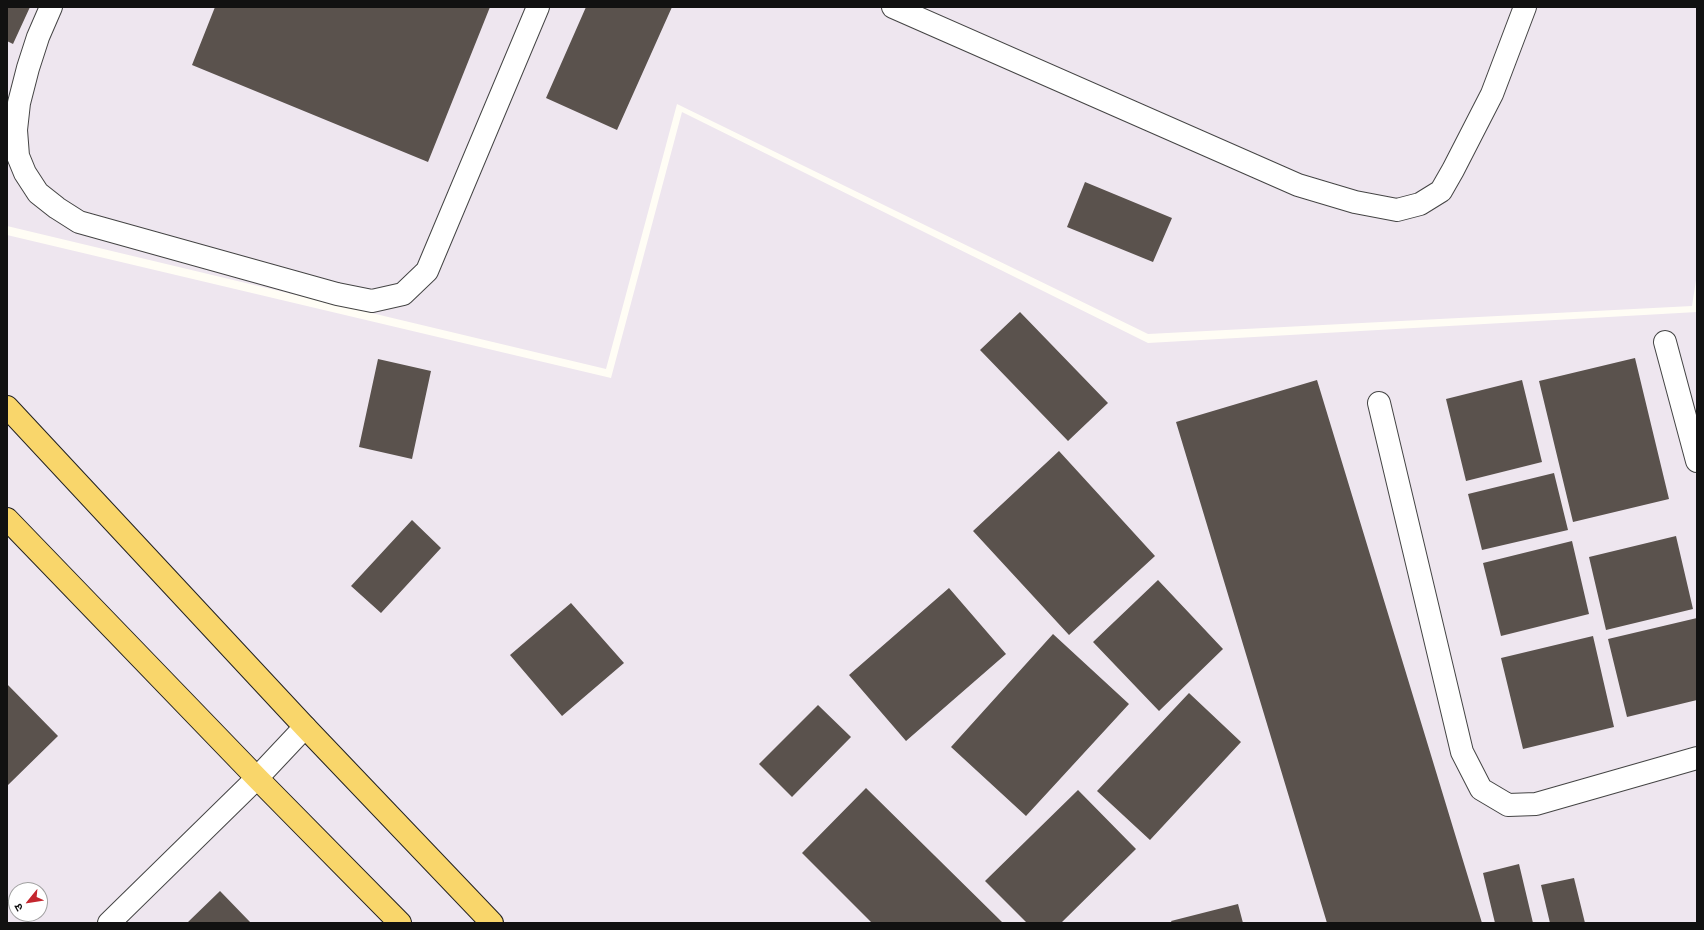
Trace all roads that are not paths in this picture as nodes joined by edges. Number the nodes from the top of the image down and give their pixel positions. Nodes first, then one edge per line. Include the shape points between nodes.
1 (51, 7) edge
2 (538, 7) edge
3 (893, 7) edge
4 (1525, 7) edge
5 (1665, 342) dead end
6 (1379, 403) dead end
7 (7, 407) edge
8 (1697, 461) edge
9 (7, 519) edge
10 (305, 727) junction
11 (1697, 758) edge
12 (257, 778) junction
13 (109, 923) edge
14 (400, 923) edge
15 (492, 923) edge

1 - 2 lane via 28,68 19,103 16,130 18,156 25,173 38,192 79,222 372,302 403,294 427,271
3 - 4 lane via 1298,185 1355,202 1397,210 1420,204 1441,191 1492,94
5 - 8 lane
6 - 11 lane via 1462,752 1481,789 1508,805 1536,804
7 - 10 main road
9 - 12 main road
10 - 12 lane
10 - 15 main road
12 - 13 lane
12 - 14 main road

